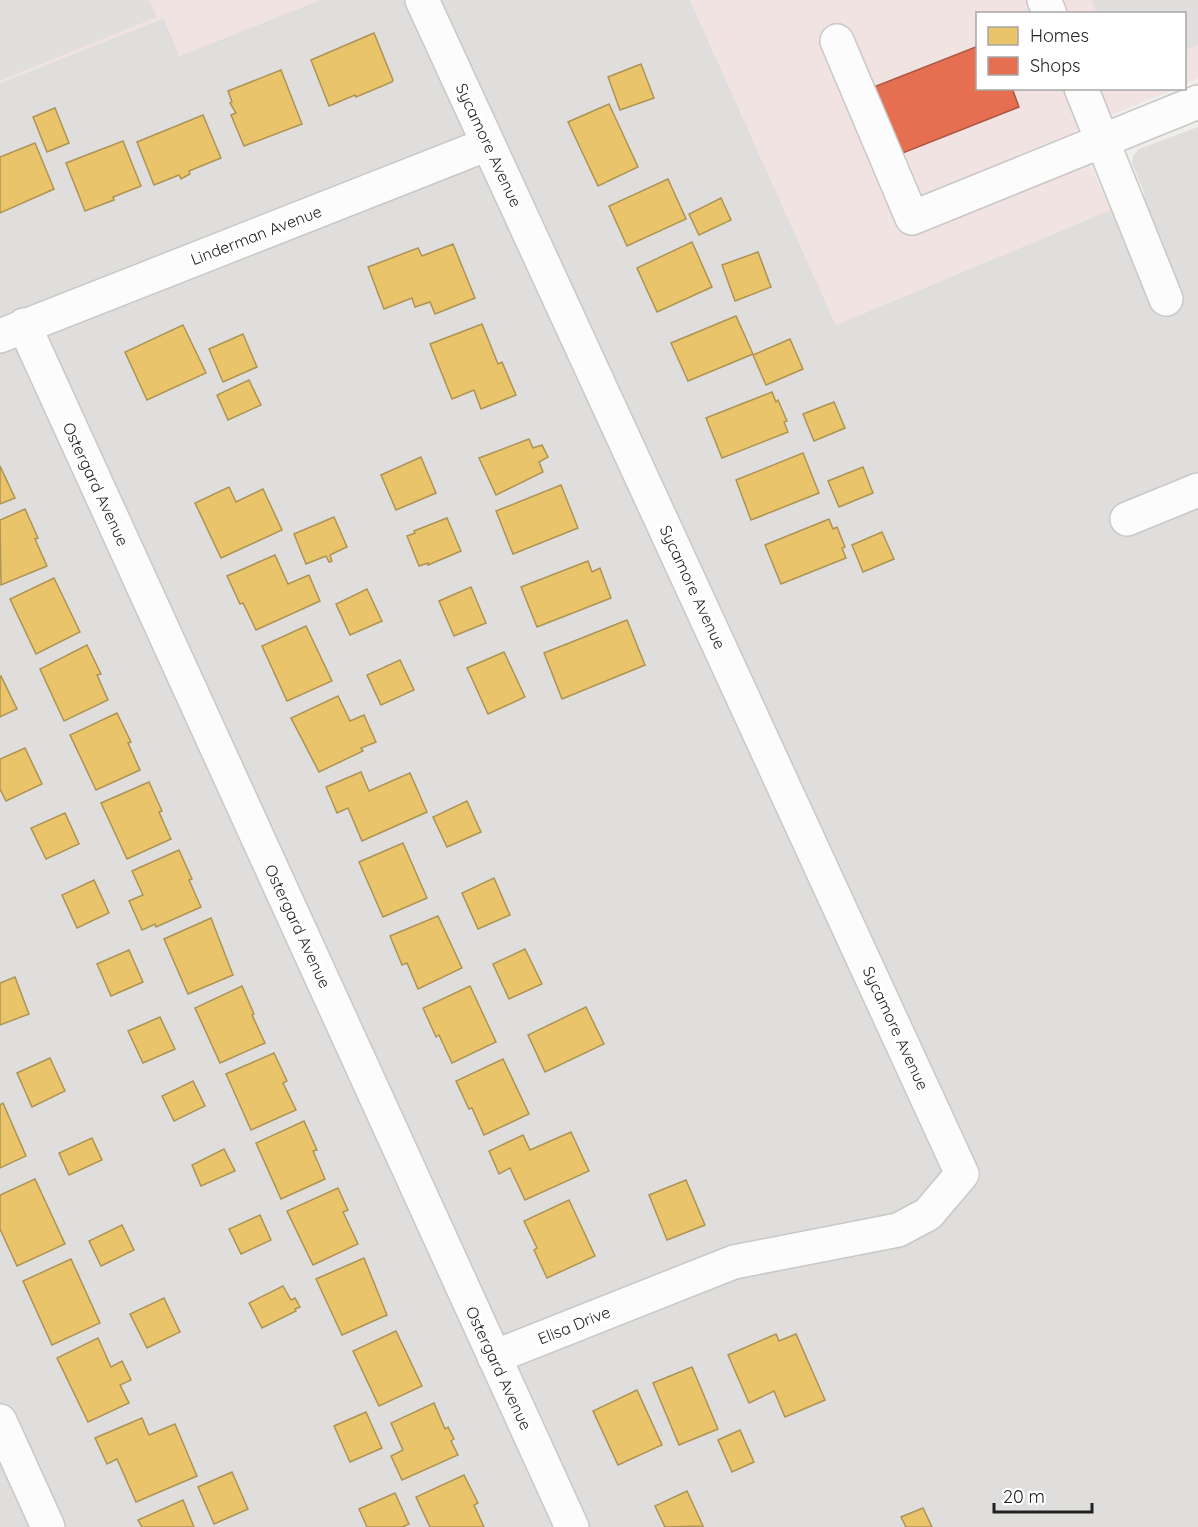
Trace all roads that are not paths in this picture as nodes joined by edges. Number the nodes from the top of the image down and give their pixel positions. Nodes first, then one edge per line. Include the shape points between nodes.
1 (422, 0) edge
2 (837, 41) dead end
3 (1082, 90) edge
4 (1198, 102) edge
5 (1102, 141) junction
6 (488, 144) junction
7 (1166, 299) dead end
8 (12, 331) edge
9 (1198, 490) edge
10 (1127, 519) dead end
11 (962, 1174) joint
12 (494, 1357) junction
13 (0, 1420) edge
14 (48, 1527) edge
15 (572, 1527) edge

1 - 6 street, Sycamore Avenue
2 - 5 street via 912,218
3 - 5 street
4 - 5 street
5 - 7 street
6 - 8 street, Linderman Avenue
6 - 11 street, Sycamore Avenue
8 - 12 street, Ostergard Avenue
9 - 10 street
11 - 12 street, Elisa Drive via 928,1214 898,1230 734,1262
12 - 15 street, Ostergard Avenue
13 - 14 street

